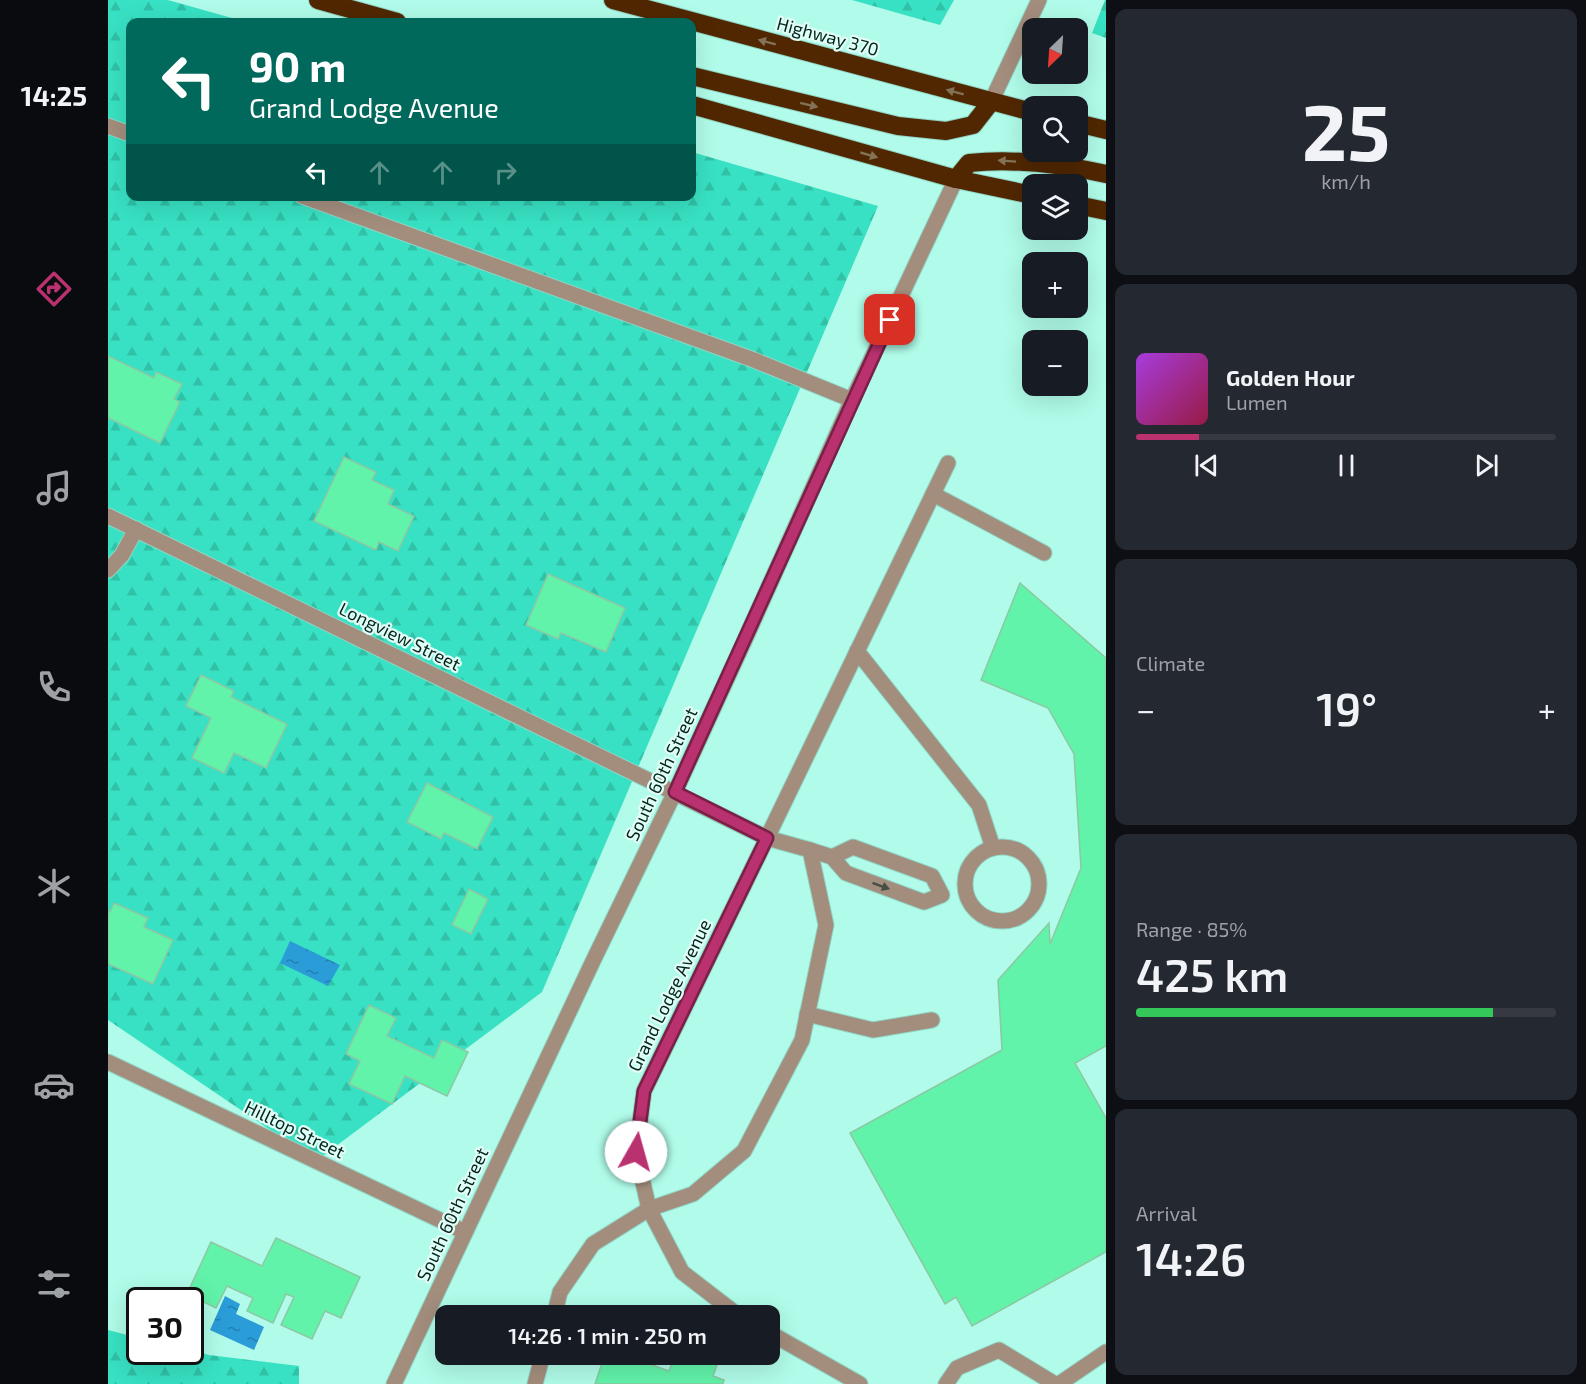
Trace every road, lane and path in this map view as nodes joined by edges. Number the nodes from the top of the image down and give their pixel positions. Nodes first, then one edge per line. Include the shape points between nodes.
1 (318, 0) edge
2 (613, 0) edge
3 (1039, 0) edge
4 (383, 18) edge
5 (680, 18) edge
6 (696, 22) edge
7 (696, 77) edge
8 (991, 102) junction
9 (696, 106) edge
10 (1022, 110) edge
11 (108, 126) edge
12 (1088, 126) edge
13 (1106, 130) edge
14 (126, 133) edge
15 (1106, 174) edge
16 (956, 179) junction
17 (1022, 193) edge
18 (316, 201) edge
19 (1088, 207) edge
20 (1106, 211) edge
21 (852, 400) junction
22 (948, 463) dead end
23 (933, 494) junction
24 (108, 516) edge
25 (136, 529) junction
26 (1044, 553) dead end
27 (108, 570) edge
28 (857, 651) junction
29 (675, 792) junction
30 (767, 838) junction
31 (993, 848) junction
32 (810, 850) junction
33 (832, 857) junction
34 (942, 895) junction
35 (967, 896) junction
36 (807, 1014) junction
37 (932, 1020) dead end
38 (108, 1062) edge
39 (649, 1209) junction
40 (465, 1232) junction
41 (557, 1305) edge
42 (726, 1305) edge
43 (780, 1339) edge
44 (1106, 1352) edge
45 (540, 1365) edge
46 (394, 1384) edge
47 (535, 1384) edge
48 (860, 1384) edge
49 (946, 1384) edge
50 (1057, 1384) edge

1 - 4 highway
5 -> 2 highway, Highway 370
3 - 8 street
8 -> 6 highway, Highway 370
7 -> 8 highway via 897,126 936,130 973,125
8 - 10 highway, Highway 370
9 -> 16 highway
11 - 14 street
12 - 13 highway
15 -> 16 highway via 1071,166 995,160 969,163
16 - 17 highway
16 - 21 street, South 60th Street
18 - 21 street via 754,360
19 - 20 highway
21 - 29 street, South 60th Street
22 - 23 street, Grand Lodge Avenue
23 - 26 street
23 - 28 street, Grand Lodge Avenue
24 - 25 street, Longview Street
25 - 27 street via 122,555
25 - 29 street, Longview Street
28 - 30 street, Grand Lodge Avenue
28 - 31 street via 979,805
29 - 30 street
29 - 40 street, South 60th Street
30 - 32 street
30 - 39 street, Grand Lodge Avenue via 644,1091 636,1152
31 - 35 street via 977,857 967,872
31 - 35 street via 1017,851 1027,857 1038,878 1034,902 1017,918 993,920 973,907
32 - 33 street
32 - 36 street via 826,926
33 -> 34 street via 846,873 924,902
33 - 34 street via 853,847 932,876
34 - 35 street
36 - 37 street via 873,1030
36 - 39 street via 801,1040 744,1151 693,1194
38 - 40 street, Hilltop Street
39 - 41 street via 593,1244 560,1292
39 - 42 street, Grand Lodge Avenue via 682,1272
40 - 46 street, South 60th Street
43 - 48 street
44 - 50 street
45 - 47 street
49 - 50 street via 957,1368 999,1350

